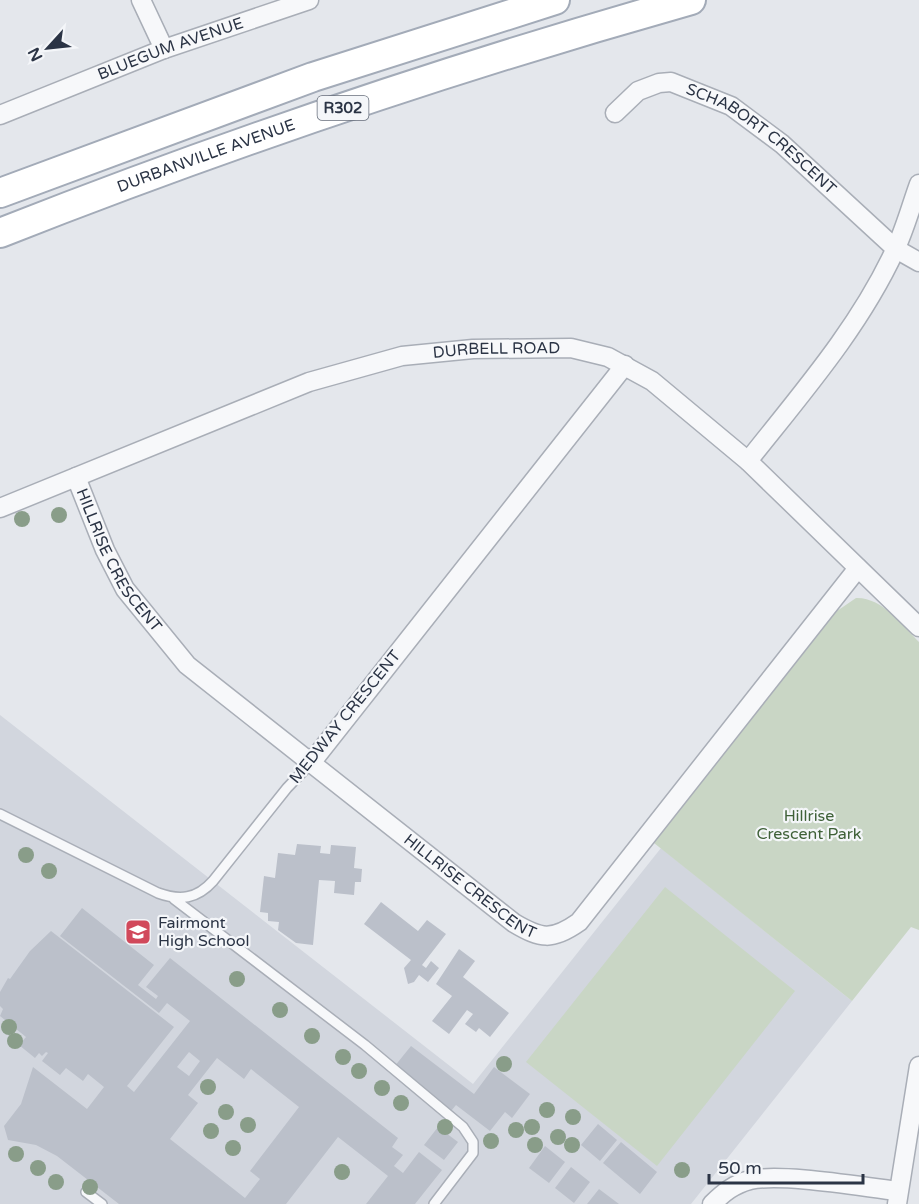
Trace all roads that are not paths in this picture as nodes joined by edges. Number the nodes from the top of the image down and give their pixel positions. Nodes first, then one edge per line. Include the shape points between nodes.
1 (141, 0) edge
2 (309, 0) edge
3 (555, 0) edge
4 (691, 0) edge
5 (164, 50) junction
6 (615, 113) dead end
7 (0, 115) edge
8 (919, 184) edge
9 (0, 193) edge
10 (0, 233) edge
11 (896, 249) junction
12 (919, 262) edge
13 (625, 365) junction
14 (748, 461) junction
15 (76, 477) junction
16 (0, 508) edge
17 (858, 568) junction
18 (919, 627) edge
19 (311, 763) junction
20 (0, 814) edge
21 (174, 899) junction
22 (919, 1066) edge
23 (86, 1192) dead end
24 (897, 1198) edge
25 (102, 1204) edge
26 (434, 1204) edge
27 (712, 1204) edge

1 - 5 street
2 - 5 street, BLUEGUM AVENUE
3 - 9 main road, R302 via 314,77
4 - 10 main road, DURBANVILLE AVENUE / R302 via 395,90 237,144
5 - 7 street, BLUEGUM AVENUE
6 - 11 street, SCHABORT CRESCENT via 638,91 670,82 731,106 782,144
8 - 11 street
11 - 12 street, SCHABORT CRESCENT
11 - 14 street via 841,341
13 - 14 street, DURBELL ROAD via 661,388
13 - 15 street, DURBELL ROAD via 571,348 473,349 402,356 309,382
13 - 19 street, MEDWAY CRESCENT
14 - 17 street, DURBELL ROAD
15 - 16 street, DURBELL ROAD
15 - 19 street, HILLRISE CRESCENT via 124,589 152,625 186,665
17 - 18 street, DURBELL ROAD
17 - 19 street, HILLRISE CRESCENT via 586,913 555,936 532,934 514,923
19 - 21 lane, MEDWAY CRESCENT via 207,889
20 - 21 lane
21 - 26 lane via 364,1045 463,1127 473,1142 473,1153
22 - 24 street
23 - 25 lane
24 - 27 street via 782,1179 752,1180 724,1192

